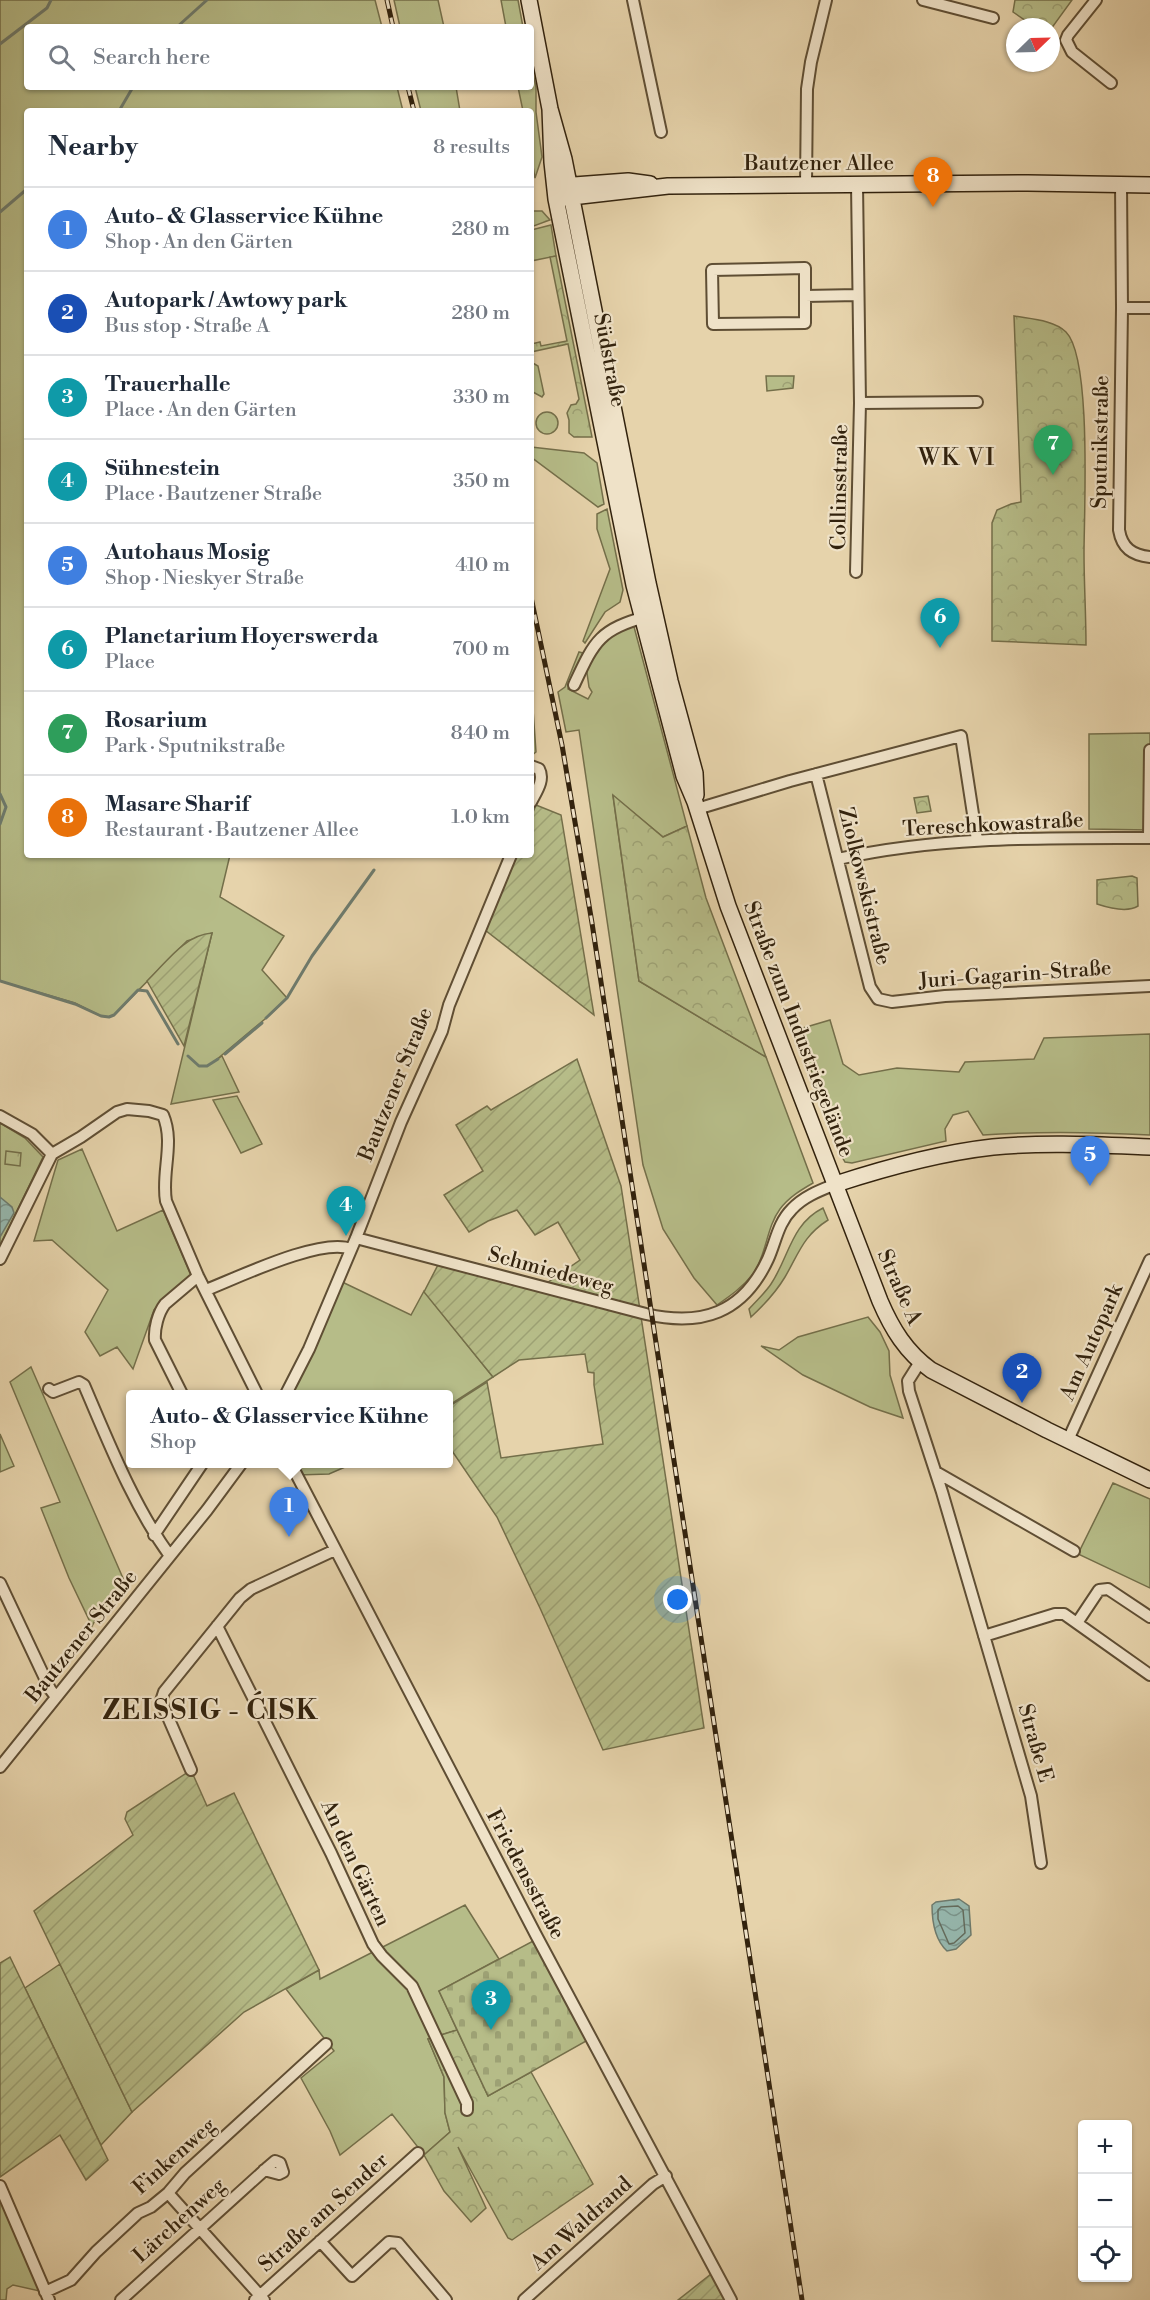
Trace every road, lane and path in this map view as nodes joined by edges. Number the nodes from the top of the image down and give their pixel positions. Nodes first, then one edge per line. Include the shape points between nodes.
1 (529, 0) edge
2 (633, 0) edge
3 (826, 0) edge
4 (923, 0) edge
5 (1096, 0) edge
6 (993, 18) dead end
7 (534, 24) edge
8 (534, 26) edge
9 (1111, 83) dead end
10 (660, 132) dead end
11 (806, 184) junction
12 (857, 184) junction
13 (1121, 184) junction
14 (1150, 185) edge
15 (563, 192) junction
16 (858, 295) junction
17 (805, 296) junction
18 (1122, 308) junction
19 (1150, 308) edge
20 (977, 402) dead end
21 (860, 403) junction
22 (1150, 557) edge
23 (856, 572) dead end
24 (649, 616) junction
25 (574, 685) dead end
26 (1150, 750) edge
27 (534, 767) edge
28 (816, 774) junction
29 (534, 796) edge
30 (696, 805) junction
31 (1149, 838) edge
32 (977, 840) junction
33 (511, 858) edge
34 (838, 859) junction
35 (1150, 986) edge
36 (883, 1001) joint
37 (0, 1116) edge
38 (1150, 1147) edge
39 (52, 1154) junction
40 (836, 1184) junction
41 (356, 1238) junction
42 (351, 1249) junction
43 (0, 1259) edge
44 (1150, 1260) edge
45 (198, 1276) junction
46 (206, 1290) junction
47 (734, 1303) joint
48 (920, 1362) junction
49 (49, 1389) dead end
50 (180, 1390) edge
51 (255, 1390) edge
52 (288, 1390) edge
53 (1068, 1440) junction
54 (199, 1468) edge
55 (238, 1468) edge
56 (293, 1468) edge
57 (936, 1472) junction
58 (1150, 1480) edge
59 (154, 1535) junction
60 (335, 1550) junction
61 (1074, 1551) dead end
62 (170, 1556) junction
63 (0, 1583) edge
64 (1150, 1617) edge
65 (1077, 1623) junction
66 (217, 1626) junction
67 (984, 1636) junction
68 (1150, 1675) edge
69 (56, 1697) junction
70 (0, 1767) edge
71 (190, 1770) dead end
72 (1041, 1863) dead end
73 (326, 2044) dead end
74 (467, 2110) dead end
75 (418, 2153) dead end
76 (264, 2170) dead end
77 (666, 2176) junction
78 (0, 2186) edge
79 (168, 2193) junction
80 (198, 2228) junction
81 (320, 2241) junction
82 (47, 2296) edge
83 (259, 2298) edge
84 (121, 2300) edge
85 (446, 2300) edge
86 (524, 2300) edge
87 (731, 2300) edge

1 - 7 main road, Südstraße
2 - 10 street
3 - 11 street via 807,89
4 - 6 street
5 - 9 street via 1066,40 1072,52
8 - 15 main road, Südstraße
11 - 12 main road, Bautzener Allee
11 - 15 main road, Bautzener Allee
12 - 13 main road, Bautzener Allee
12 - 16 street, Collinsstraße
13 - 14 main road, Bautzener Allee
13 - 18 street, Sputnikstraße
15 - 24 main road, Südstraße
16 - 17 street
16 - 21 street, Collinsstraße
17 - 17 street via 805,268 712,270 713,324 804,323
18 - 19 street
18 - 22 street, Sputnikstraße via 1119,530 1122,544 1134,554
20 - 21 street, Collinsstraße
21 - 23 street, Collinsstraße
24 - 25 street via 610,630 599,639
24 - 30 main road, Straße zum Industriegelände via 695,773
26 - 31 street
27 - 29 street via 539,769 542,780
28 - 30 street
28 - 32 street via 961,736
28 - 34 street, Ziolkowskistraße
30 - 40 main road, Straße zum Industriegelände via 728,906
31 - 32 street, Tereschkowastraße
32 - 34 street, Tereschkowastraße via 908,846
33 - 41 street, Bautzener Straße
34 - 36 street, Ziolkowskistraße via 870,987
35 - 36 street, Juri-Gagarin-Straße
37 - 39 street via 32,1134
38 - 40 main road via 994,1147 917,1160
39 - 43 street
39 - 45 street via 117,1112 149,1110 163,1115 168,1149 166,1201
40 - 47 street, Straße zum Industriegelände via 792,1209 778,1229 763,1269
40 - 48 main road, Straße A via 891,1326
41 - 42 street, Bautzener Straße
41 - 47 street, Schmiedeweg via 658,1317 697,1319
42 - 46 street via 317,1249
42 - 52 street, Bautzener Straße
44 - 53 street, Am Autopark
45 - 46 street
45 - 50 street via 162,1308 155,1334
46 - 51 street
48 - 53 main road, Straße A
48 - 57 street, Straße E via 908,1381 909,1391
49 - 59 street via 54,1392 78,1382 84,1385
53 - 58 main road, Straße A
54 - 59 street
55 - 62 street, Bautzener Straße
56 - 60 street, Friedensstraße
57 - 61 street
57 - 67 street, Straße E
59 - 62 street
60 - 66 street via 252,1589
60 - 77 street, Friedensstraße
62 - 69 street, Bautzener Straße
63 - 69 street
64 - 65 street via 1108,1588 1099,1590
65 - 67 street via 1064,1614 1055,1614
65 - 68 street
66 - 71 street via 161,1701
66 - 74 street, An den Gärten via 373,1944 412,1986
67 - 72 street, Straße E via 1031,1796
69 - 70 street, Bautzener Straße
73 - 79 street, Finkenweg
75 - 81 street, Straße am Sender
76 - 80 street, Lärchenweg
77 - 86 street, Am Waldrand
77 - 87 street, Friedensstraße
78 - 82 street
79 - 80 street
79 - 82 street, Finkenweg via 138,2213 88,2264
80 - 83 street
80 - 84 street, Lärchenweg
81 - 83 street, Straße am Sender
81 - 85 street via 352,2276 389,2242 398,2243

